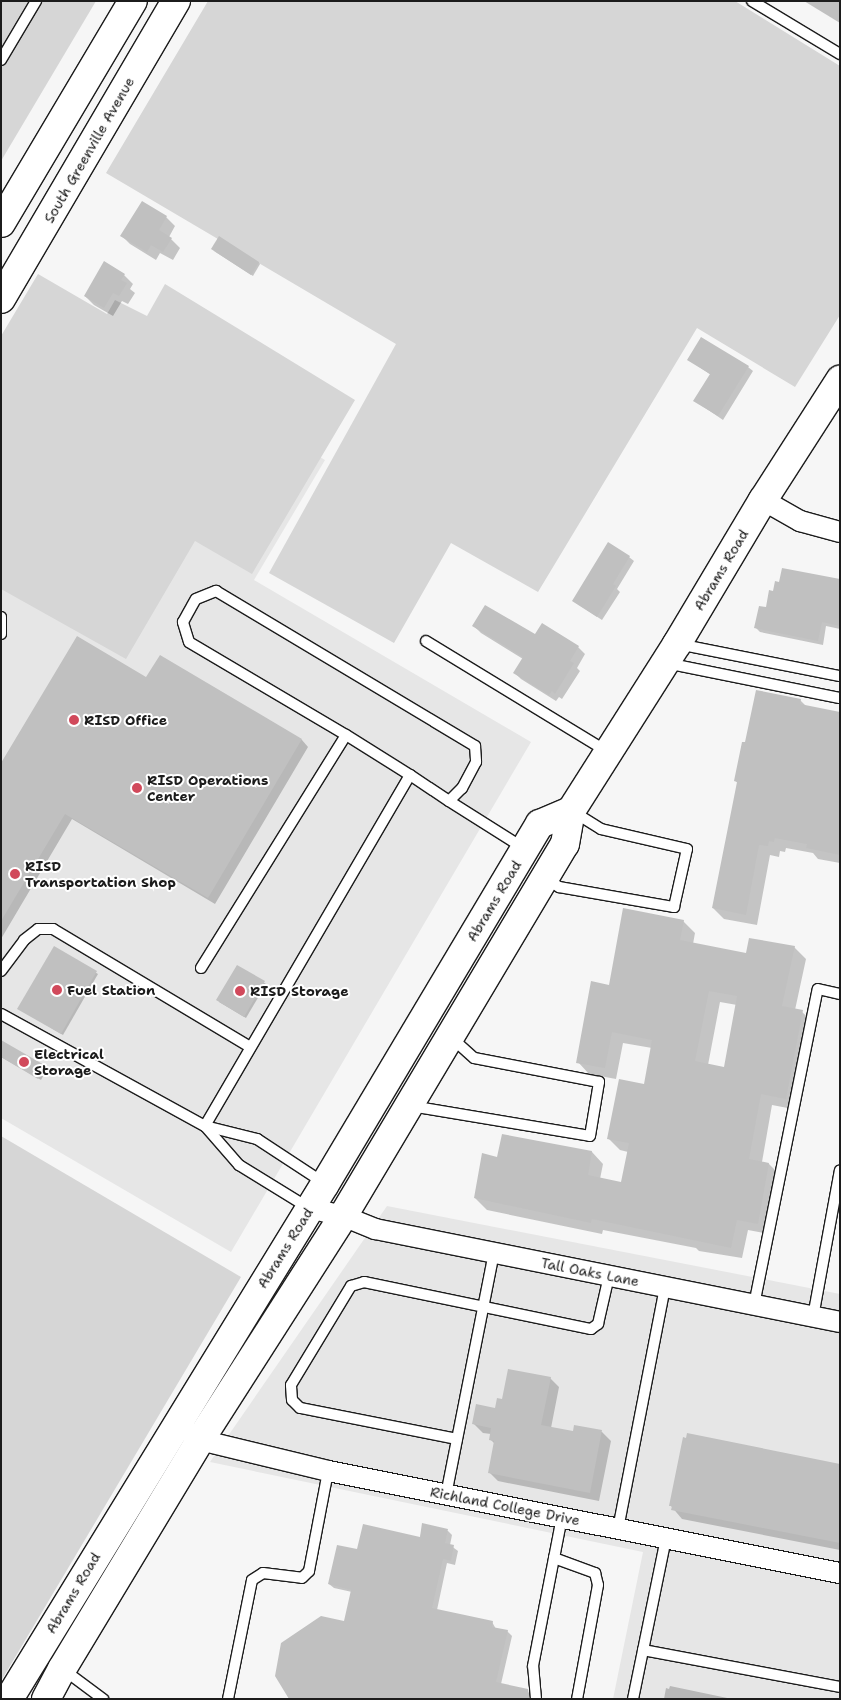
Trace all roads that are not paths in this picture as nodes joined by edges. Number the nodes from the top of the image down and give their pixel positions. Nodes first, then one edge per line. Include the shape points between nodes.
1 (36, 1) edge
2 (133, 1) edge
3 (176, 1) edge
4 (752, 1) edge
5 (840, 54) edge
6 (1, 60) edge
7 (1, 223) edge
8 (1, 299) edge
9 (840, 380) edge
10 (763, 500) junction
11 (840, 532) edge
12 (1, 617) edge
13 (1, 634) edge
14 (426, 640) dead end
15 (671, 654) junction
16 (840, 676) edge
17 (840, 698) edge
18 (346, 735) junction
19 (608, 752) junction
20 (410, 775) junction
21 (449, 801) junction
22 (571, 811) junction
23 (525, 849) junction
24 (545, 877) junction
25 (201, 968) dead end
26 (1, 970) edge
27 (840, 994) edge
28 (1, 1014) edge
29 (450, 1036) junction
30 (250, 1047) junction
31 (412, 1100) junction
32 (205, 1126) junction
33 (840, 1170) edge
34 (325, 1184) junction
35 (310, 1208) junction
36 (342, 1216) junction
37 (494, 1253) junction
38 (608, 1276) junction
39 (666, 1287) junction
40 (754, 1305) junction
41 (484, 1306) junction
42 (813, 1317) junction
43 (840, 1322) edge
44 (175, 1424) junction
45 (457, 1439) junction
46 (200, 1440) junction
47 (328, 1472) junction
48 (446, 1495) junction
49 (562, 1517) junction
50 (618, 1528) junction
51 (666, 1538) junction
52 (554, 1558) junction
53 (840, 1573) edge
54 (643, 1650) junction
55 (36, 1653) junction
56 (62, 1669) junction
57 (840, 1687) edge
58 (9, 1699) edge
59 (46, 1699) edge
60 (103, 1699) edge
61 (228, 1699) edge
62 (536, 1699) edge
63 (577, 1699) edge
64 (633, 1699) edge

1 - 6 lane
2 - 7 main road
3 - 8 main road, South Greenville Avenue
4 - 5 lane
9 - 10 main road, Abrams Road
10 - 11 street via 800,521
10 - 15 main road, Abrams Road
12 - 13 lane
14 - 19 lane
15 - 16 lane
15 - 17 lane
15 - 19 main road, Abrams Road
18 - 20 lane
18 - 21 lane via 189,642 183,622 196,599 216,591 475,746 476,762 462,788
18 - 25 lane
19 - 22 main road, Abrams Road
20 - 21 lane
20 - 30 lane
21 - 23 lane
22 - 23 main road, Abrams Road via 540,824
22 - 24 main road, Abrams Road via 565,844
22 - 24 lane via 602,829 687,849 674,907 559,886
23 - 34 main road, Abrams Road
24 - 29 main road, Abrams Road
26 - 30 lane via 24,940 38,929 53,930
27 - 40 lane via 818,989
28 - 32 lane
29 - 31 main road, Abrams Road
29 - 31 lane via 474,1058 599,1082 590,1136 423,1108
30 - 32 lane
31 - 36 main road, Abrams Road
32 - 34 lane via 257,1139
32 - 35 lane via 239,1165
33 - 42 lane
34 - 35 main road, Abrams Road
34 - 36 street
35 - 36 street, Tall Oaks Lane
35 - 44 main road, Abrams Road
36 - 37 street, Tall Oaks Lane via 374,1229
36 - 46 main road, Abrams Road
37 - 38 street, Tall Oaks Lane
37 - 41 lane
38 - 39 street, Tall Oaks Lane
38 - 41 lane via 598,1324 591,1329
39 - 40 street, Tall Oaks Lane
39 - 50 lane
40 - 42 street, Tall Oaks Lane
41 - 45 lane
41 - 45 lane via 364,1282 355,1284 291,1385 292,1400 300,1408
42 - 43 street, Tall Oaks Lane
44 - 46 street, Richland College Drive
44 - 55 main road, Abrams Road
45 - 48 lane
46 - 47 street, Richland College Drive
46 - 56 main road, Abrams Road
47 - 48 street, Richland College Drive
47 - 61 lane via 309,1571 302,1578 263,1573 252,1580
48 - 49 street, Richland College Drive
49 - 50 street, Richland College Drive
49 - 52 lane
50 - 51 street, Richland College Drive
51 - 53 street, Richland College Drive
51 - 54 lane
52 - 62 lane via 533,1666
52 - 63 lane via 595,1573 598,1585
54 - 57 lane
54 - 64 lane
55 - 56 main road
55 - 58 main road, Abrams Road
56 - 59 main road, Abrams Road
56 - 60 lane

